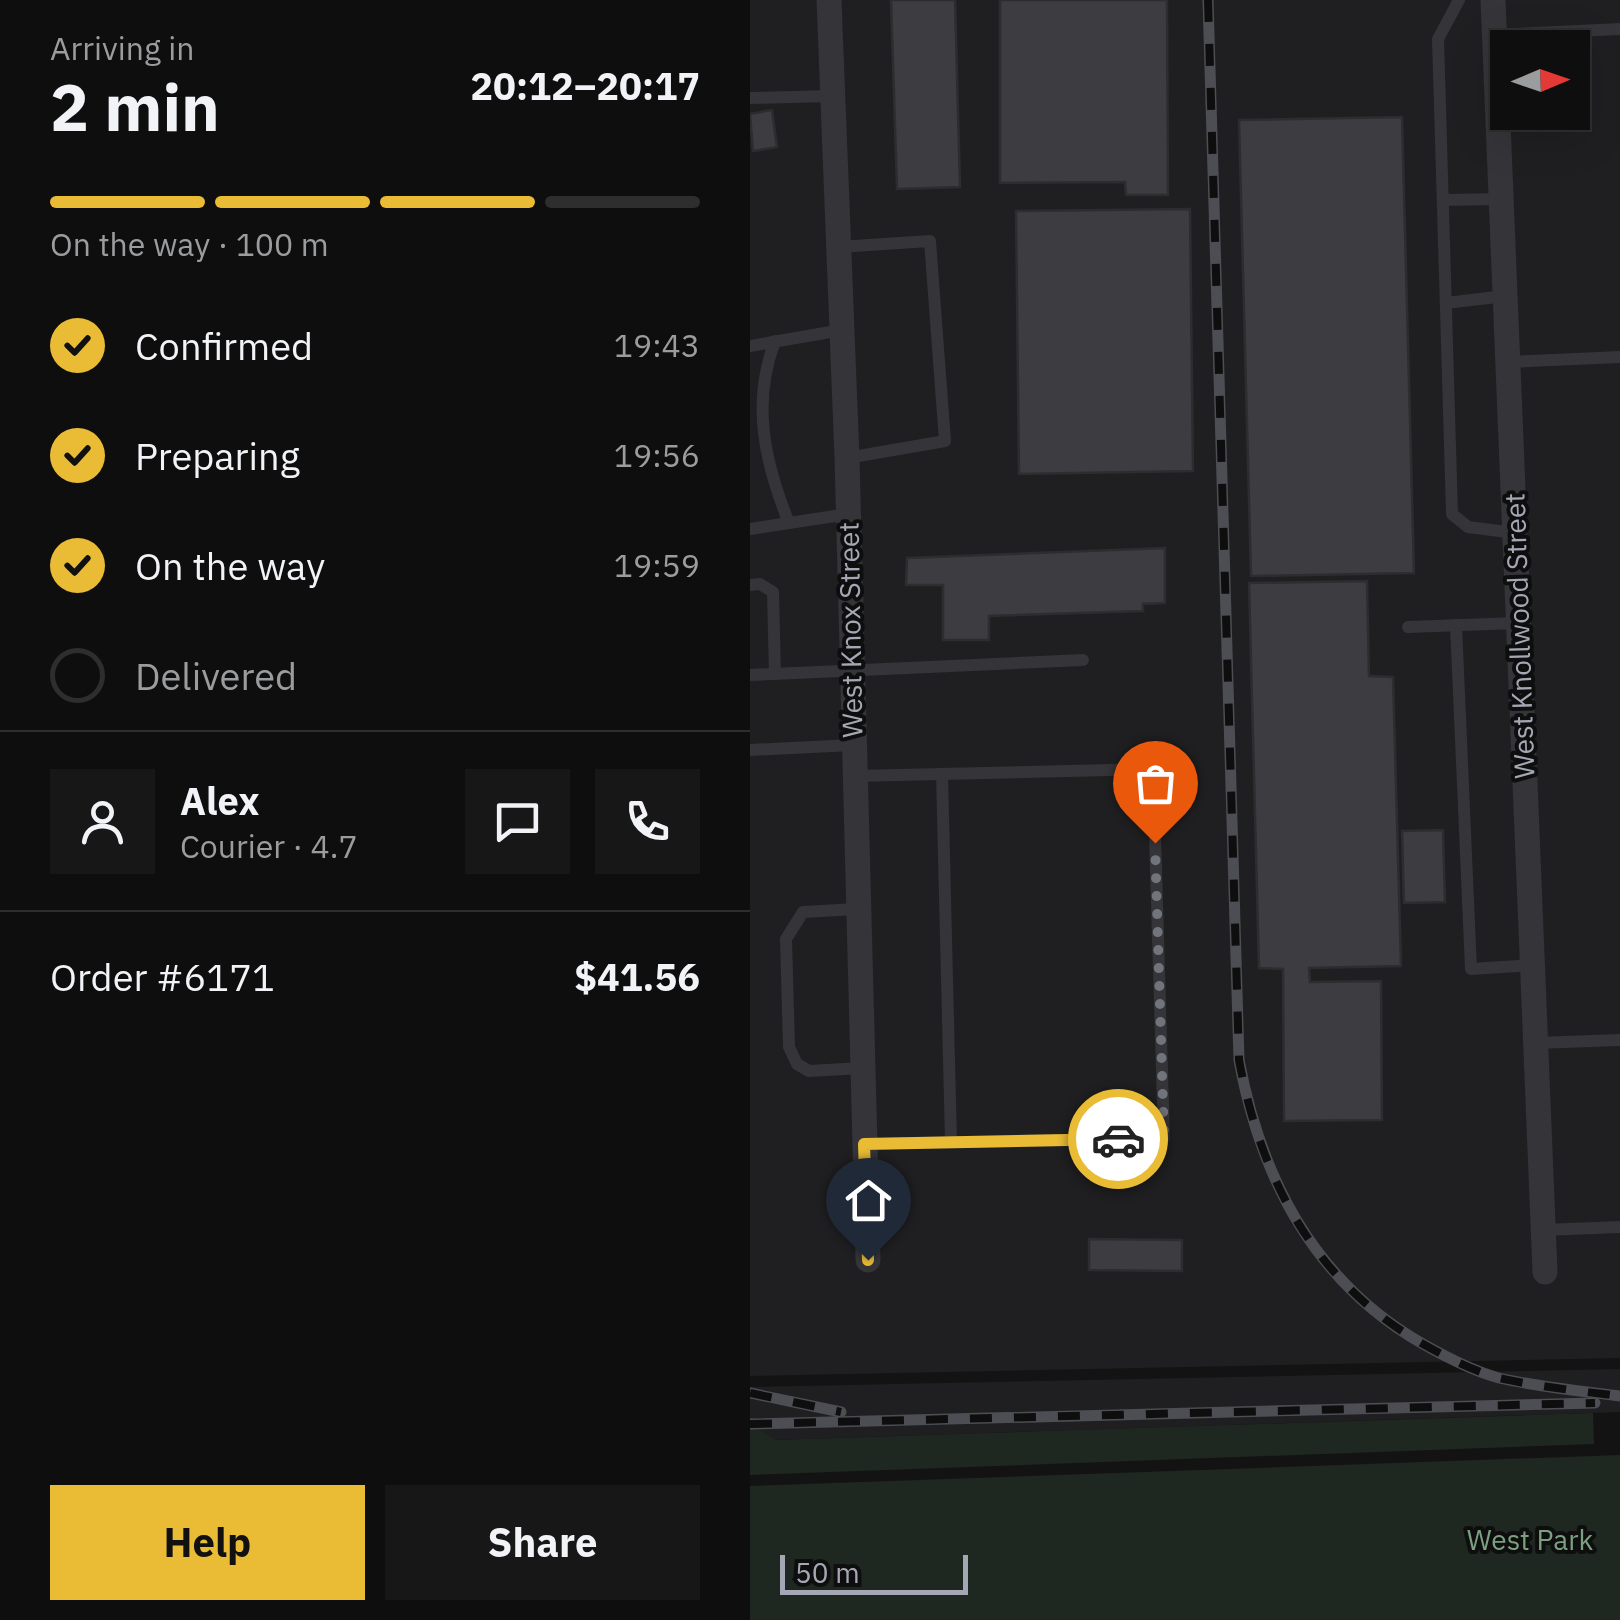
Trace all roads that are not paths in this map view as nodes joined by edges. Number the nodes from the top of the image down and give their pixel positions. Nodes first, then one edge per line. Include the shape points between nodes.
1 (829, 0) edge
2 (1459, 0) edge
3 (1493, 0) edge
4 (1620, 28) edge
5 (1494, 30) edge
6 (1584, 30) edge
7 (833, 96) junction
8 (750, 98) edge
9 (1498, 130) edge
10 (1443, 200) junction
11 (1501, 200) junction
12 (838, 247) junction
13 (1505, 296) junction
14 (1446, 303) junction
15 (842, 330) junction
16 (775, 341) junction
17 (750, 346) edge
18 (1620, 357) edge
19 (1508, 362) junction
20 (846, 458) junction
21 (848, 514) junction
22 (790, 524) junction
23 (750, 529) edge
24 (1514, 532) junction
25 (750, 585) edge
26 (1518, 623) junction
27 (1456, 626) junction
28 (1408, 627) dead end
29 (1083, 660) dead end
30 (851, 672) junction
31 (775, 674) junction
32 (750, 675) edge
33 (852, 745) junction
34 (750, 750) edge
35 (942, 774) junction
36 (853, 776) junction
37 (856, 909) junction
38 (1532, 966) junction
39 (1620, 1040) edge
40 (1535, 1042) junction
41 (862, 1068) junction
42 (951, 1142) junction
43 (864, 1144) junction
44 (1620, 1227) edge
45 (1543, 1230) junction
46 (868, 1260) dead end
47 (1544, 1272) dead end

1 - 7 street, West Knox Street
2 - 10 lane via 1438,39
3 - 5 street, West Knollwood Street
4 - 6 lane
7 - 8 lane
7 - 12 street, West Knox Street
9 - 11 street, West Knollwood Street
10 - 11 lane
10 - 14 lane
11 - 13 street, West Knollwood Street
12 - 15 street, West Knox Street
12 - 20 lane via 930,241 945,441
13 - 14 lane
13 - 19 street, West Knollwood Street
14 - 24 lane via 1452,514 1468,528
15 - 16 lane
15 - 20 street, West Knox Street
16 - 17 lane
16 - 22 lane via 762,394 762,440
18 - 19 lane
19 - 24 street, West Knollwood Street
20 - 21 street, West Knox Street
21 - 22 lane
21 - 30 street, West Knox Street
22 - 23 lane
24 - 26 street, West Knollwood Street
25 - 31 lane via 773,592
26 - 27 lane
26 - 38 street, West Knollwood Street
27 - 28 lane
27 - 38 lane via 1471,969
29 - 30 lane
30 - 31 lane
30 - 33 street, West Knox Street
31 - 32 lane
33 - 34 lane
33 - 36 street, West Knox Street
35 - 36 lane
35 - 42 lane
35 - 42 lane via 1153,769 1164,1138
36 - 37 street, West Knox Street
37 - 41 street, West Knox Street
37 - 41 lane via 804,912 786,939 789,1047 809,1071
38 - 40 street, West Knollwood Street
39 - 40 lane
40 - 45 street, West Knollwood Street
41 - 43 street, West Knox Street
42 - 43 lane
43 - 46 street, West Knox Street
44 - 45 lane
45 - 47 street, West Knollwood Street

